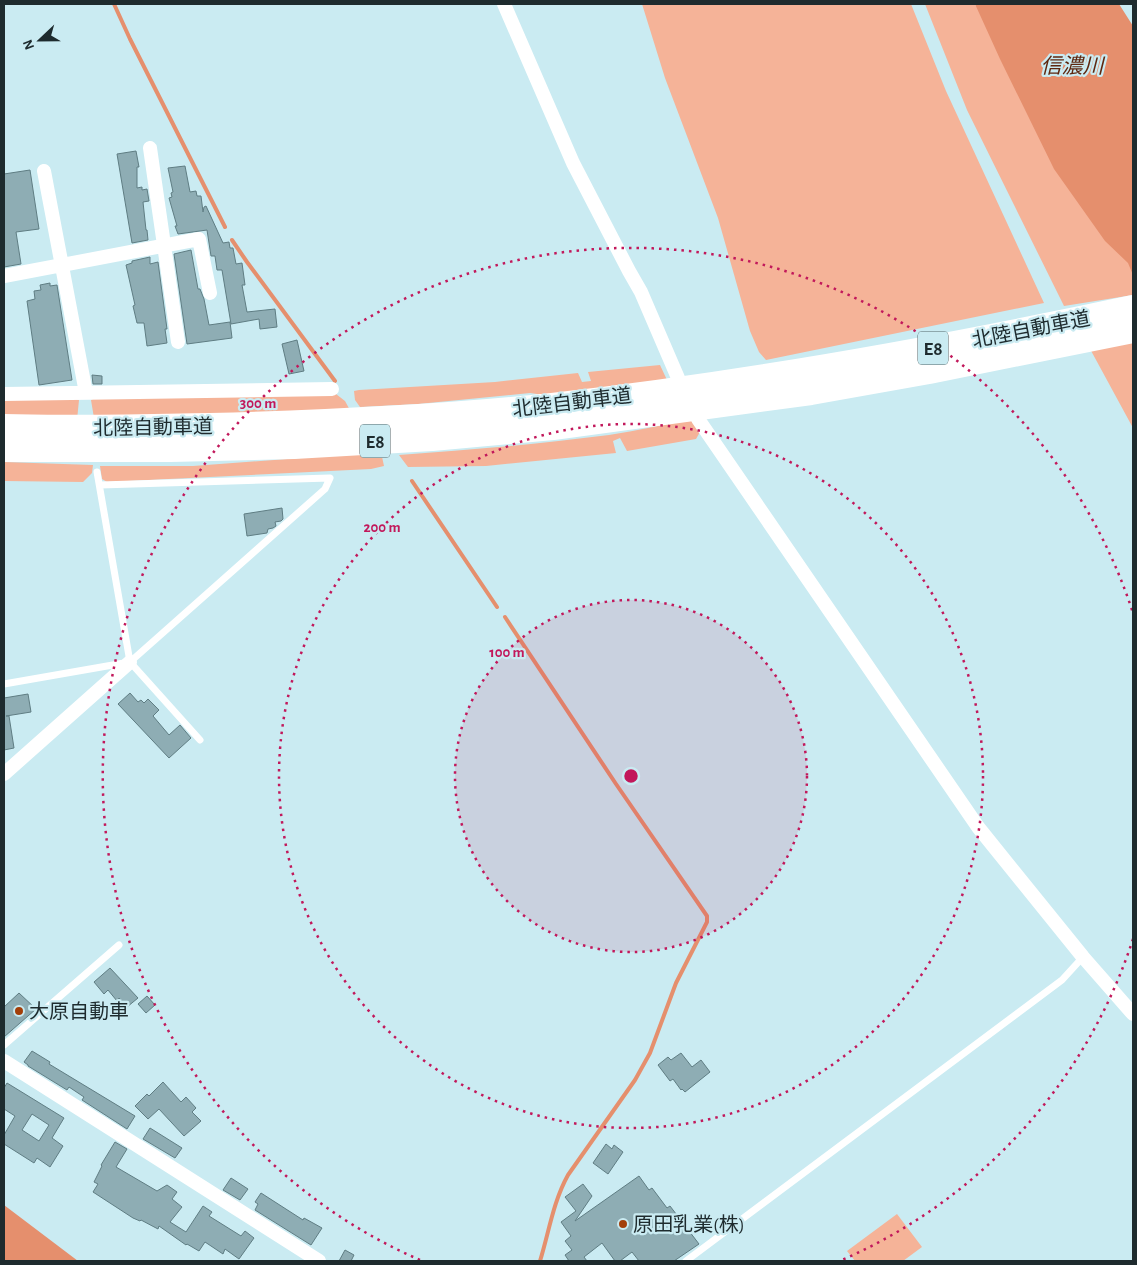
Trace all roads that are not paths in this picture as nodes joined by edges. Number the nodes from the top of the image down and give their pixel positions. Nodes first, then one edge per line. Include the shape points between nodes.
1 (504, 4) edge
2 (150, 148) dead end
3 (44, 171) dead end
4 (164, 246) junction
5 (61, 265) junction
6 (4, 276) edge
7 (210, 293) dead end
8 (1133, 308) edge
9 (1133, 330) edge
10 (178, 342) dead end
11 (678, 378) dead end
12 (332, 389) dead end
13 (737, 392) junction
14 (86, 393) junction
15 (4, 394) edge
16 (698, 419) dead end
17 (4, 427) edge
18 (4, 449) edge
19 (97, 472) dead end
20 (100, 485) junction
21 (130, 662) junction
22 (4, 684) edge
23 (200, 740) dead end
24 (4, 774) edge
25 (119, 945) dead end
26 (1084, 957) junction
27 (1133, 1014) edge
28 (4, 1045) edge
29 (4, 1061) edge
30 (319, 1261) edge
31 (686, 1261) edge

1 - 11 street via 573,163 641,292
2 - 4 street
3 - 5 street
4 - 5 street
4 - 7 street via 200,239
4 - 10 street
5 - 6 street
5 - 14 street
8 - 13 highway, 北陸自動車道 / E8 via 807,371
9 - 13 highway, 北陸自動車道 / E8 via 929,371
12 - 14 street
13 - 17 highway, 北陸自動車道 / E8 via 295,424
13 - 18 highway, 北陸自動車道 / E8 via 553,427 432,438 294,446
14 - 15 street
16 - 26 street via 978,827
19 - 20 lane
20 - 21 lane
20 - 21 lane via 330,478 326,488
21 - 22 lane
21 - 23 lane
21 - 24 street
25 - 28 lane
26 - 27 street
26 - 31 lane via 1062,980
29 - 30 street

